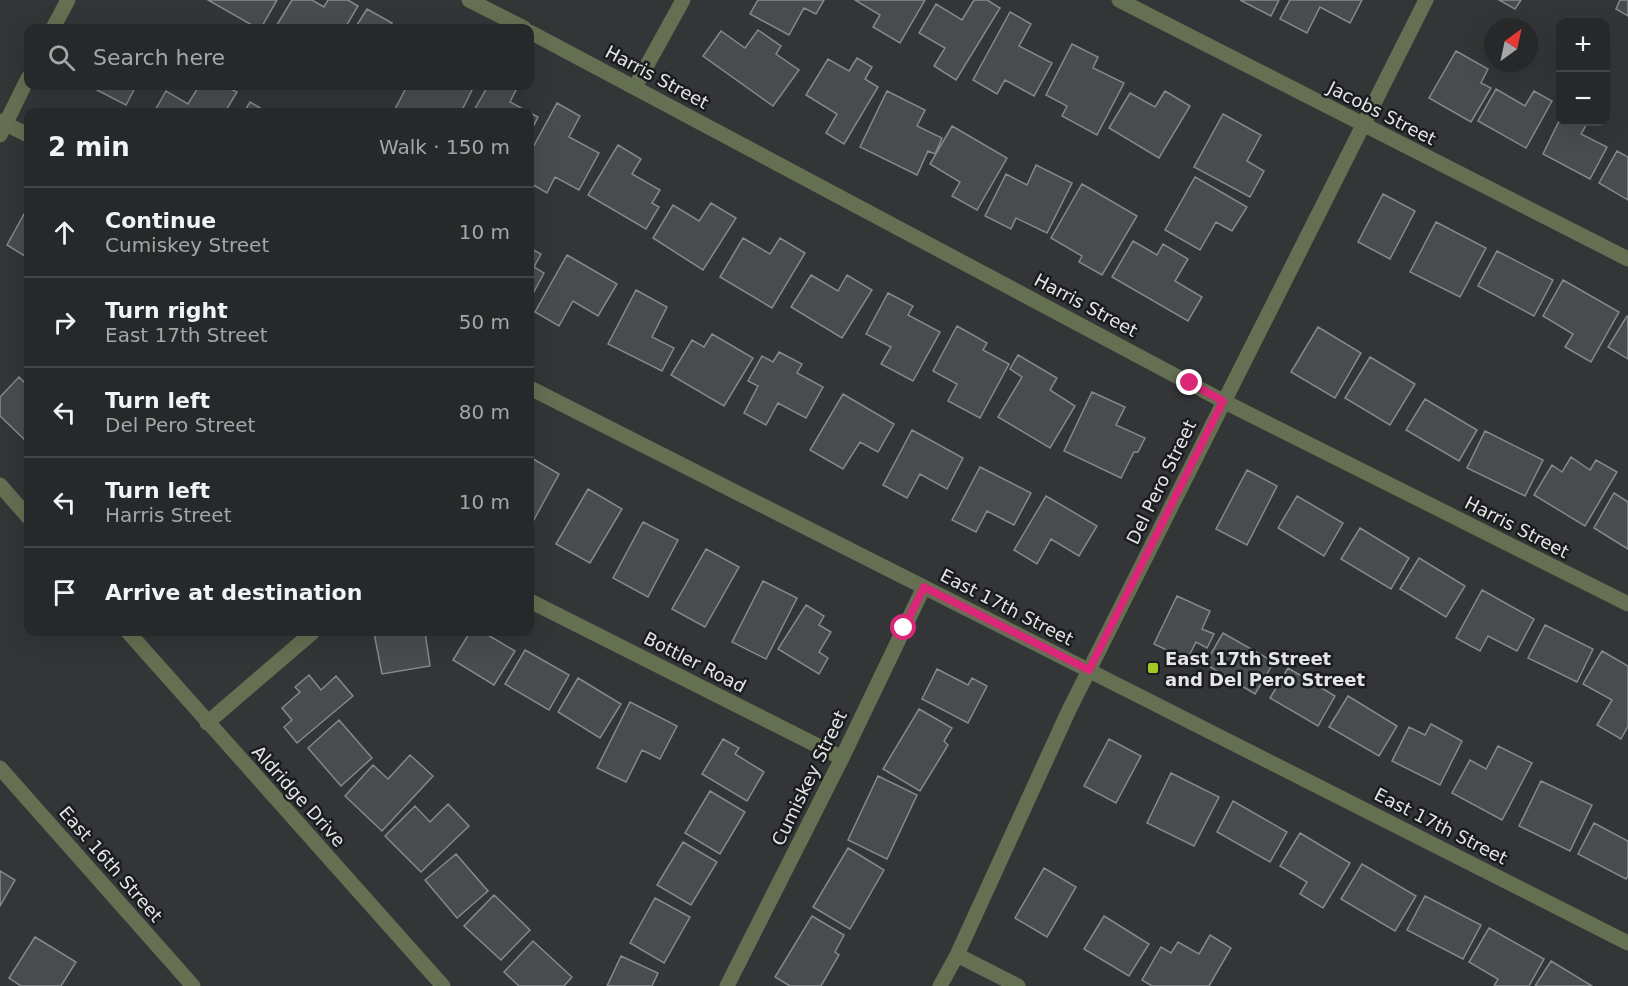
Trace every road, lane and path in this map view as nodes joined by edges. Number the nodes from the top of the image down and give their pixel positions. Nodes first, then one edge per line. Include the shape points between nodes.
1 (68, 0) edge
2 (470, 0) edge
3 (683, 0) edge
4 (1119, 0) edge
5 (1426, 0) edge
6 (55, 24) edge
7 (516, 24) edge
8 (534, 34) edge
9 (24, 85) edge
10 (635, 87) junction
11 (1363, 125) junction
12 (2, 126) edge
13 (24, 134) edge
14 (1628, 259) edge
15 (534, 390) edge
16 (1223, 401) junction
17 (0, 484) edge
18 (24, 512) edge
19 (924, 587) junction
20 (534, 603) edge
21 (1628, 604) edge
22 (131, 636) edge
23 (308, 636) edge
24 (1089, 670) junction
25 (207, 723) junction
26 (842, 758) junction
27 (0, 768) edge
28 (1628, 943) edge
29 (957, 955) junction
30 (193, 986) edge
31 (443, 986) edge
32 (727, 986) edge
33 (940, 986) edge
34 (1018, 986) edge

1 - 6 street
2 - 7 street
3 - 10 street
4 - 11 street, Jacobs Street
5 - 11 street, Del Pero Street
8 - 10 street, Harris Street
9 - 12 street
10 - 16 street, Harris Street
11 - 14 street, Jacobs Street
11 - 16 street, Del Pero Street
12 - 13 street
15 - 19 street, East 17th Street
16 - 21 street, Harris Street
16 - 24 street, Del Pero Street
17 - 18 street
19 - 24 street, East 17th Street
19 - 26 street, Cumiskey Street
20 - 26 street, Bottler Road
22 - 25 street, Aldridge Drive
23 - 25 street
24 - 28 street, East 17th Street
24 - 29 street, Del Pero Street
25 - 31 street, Aldridge Drive
26 - 32 street, Cumiskey Street
27 - 30 street, East 16th Street
29 - 33 street, Del Pero Street
29 - 34 street

